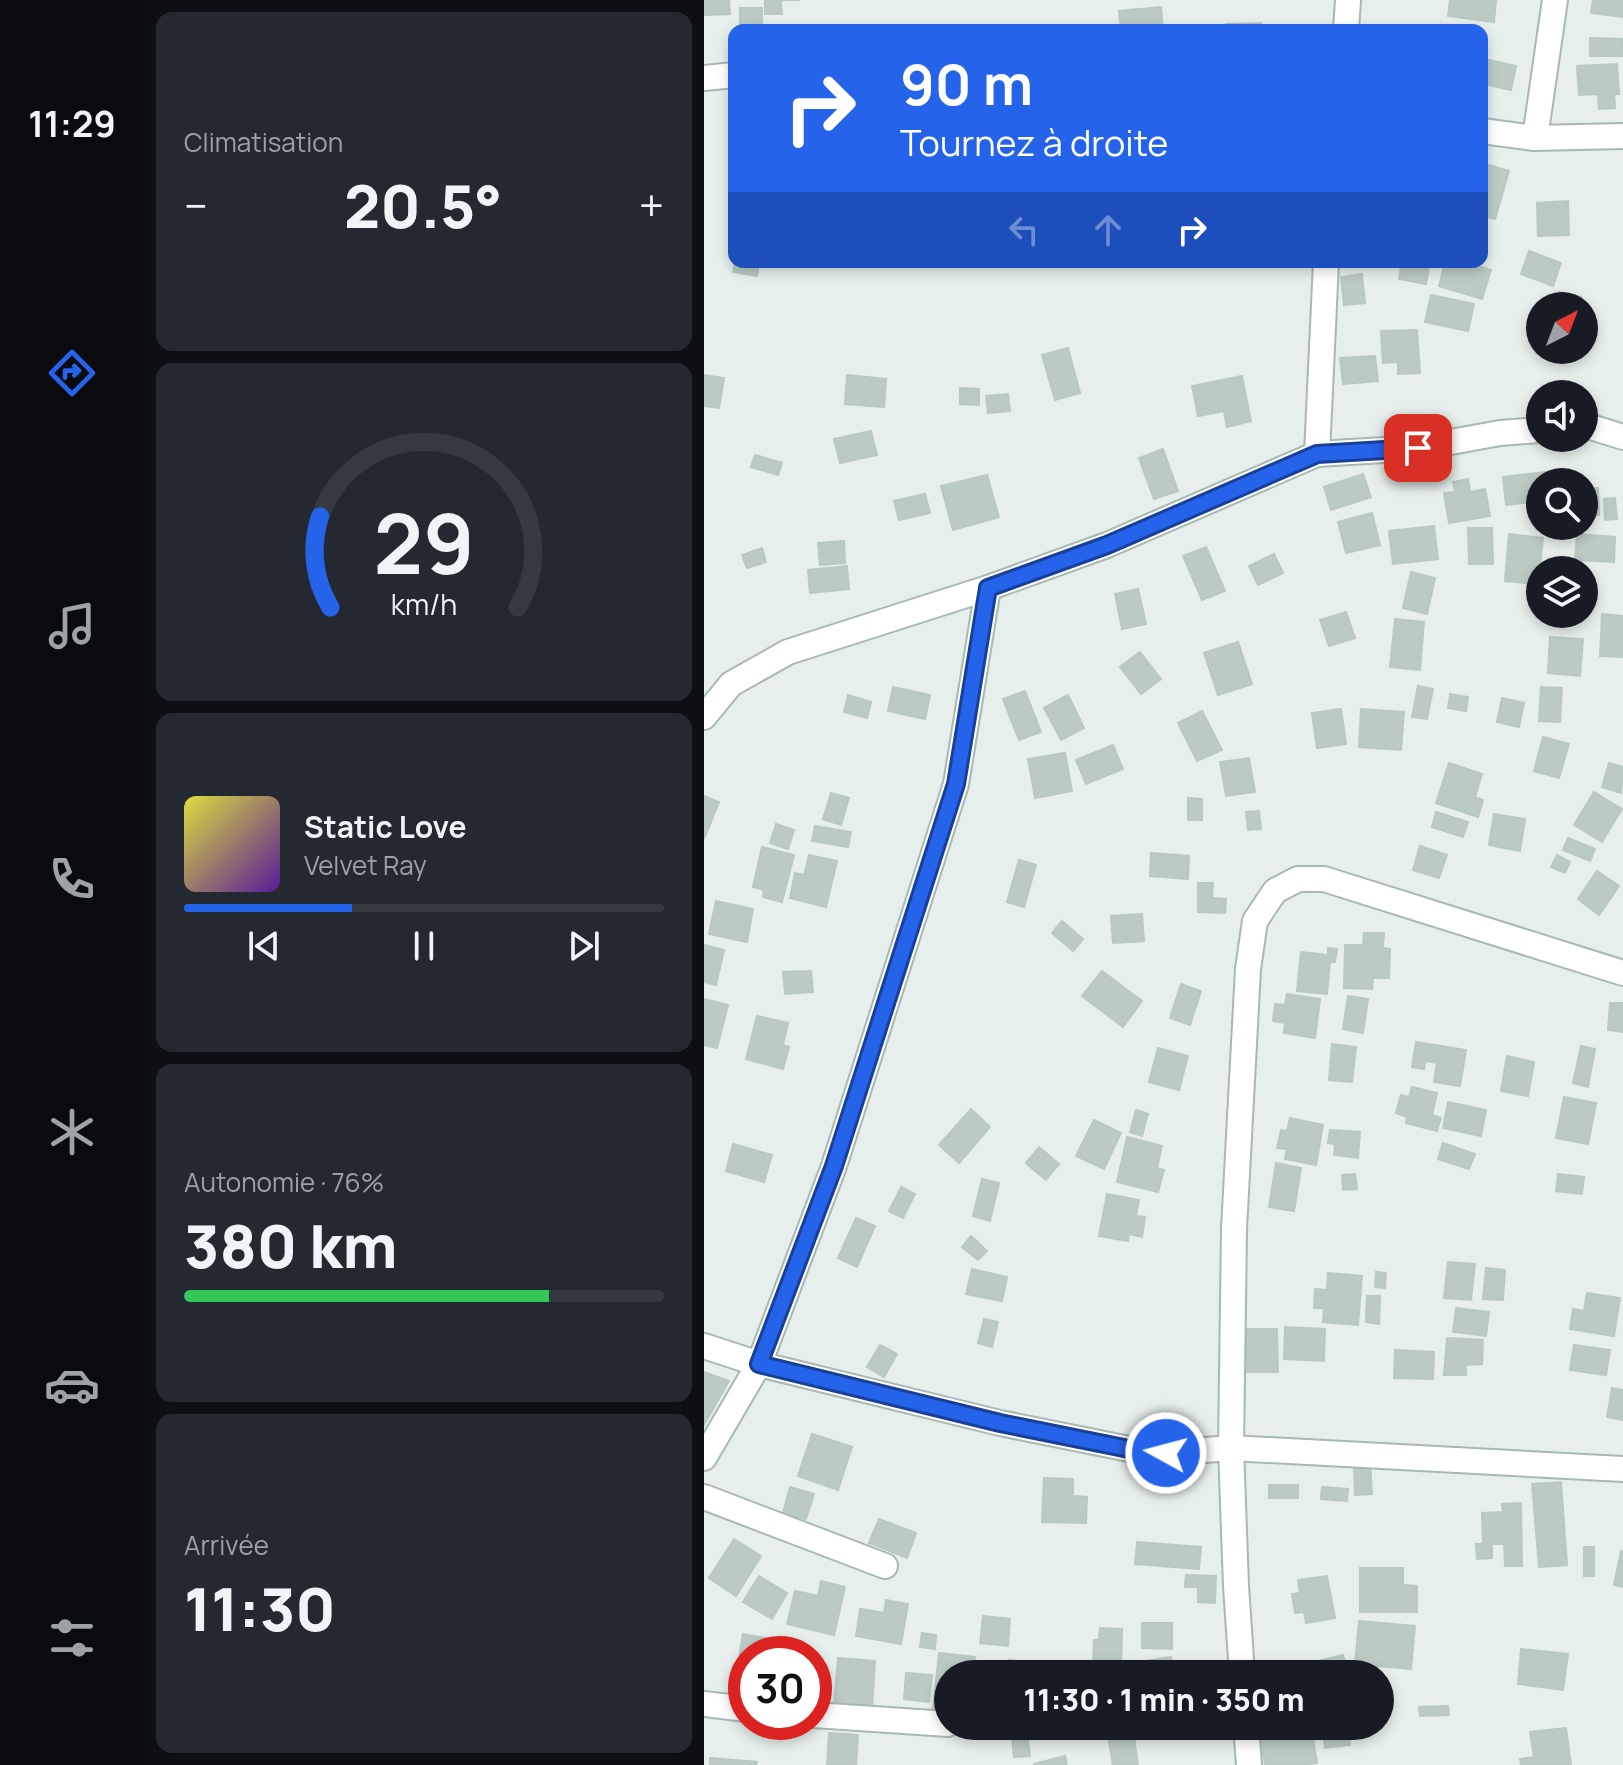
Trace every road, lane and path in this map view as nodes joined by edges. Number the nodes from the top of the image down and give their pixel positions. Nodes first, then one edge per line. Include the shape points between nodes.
1 (1348, 0) edge
2 (1555, 0) edge
3 (1346, 24) edge
4 (728, 76) edge
5 (704, 78) edge
6 (1488, 132) edge
7 (1623, 136) edge
8 (1535, 138) junction
9 (1326, 268) edge
10 (1598, 429) edge
11 (1526, 431) edge
12 (1623, 437) edge
13 (1317, 454) junction
14 (988, 588) junction
15 (704, 717) edge
16 (1623, 973) edge
17 (704, 1346) edge
18 (759, 1364) junction
19 (1231, 1448) junction
20 (704, 1458) edge
21 (1623, 1469) edge
22 (704, 1497) edge
23 (885, 1566) dead end
24 (1241, 1660) edge
25 (704, 1704) edge
26 (728, 1707) edge
27 (832, 1716) edge
28 (934, 1723) edge
29 (1247, 1740) edge
30 (1249, 1765) edge

1 - 3 street
2 - 8 street
4 - 5 street
6 - 8 street
7 - 8 street
9 - 13 street
10 - 12 street
11 - 13 street via 1418,448
13 - 14 street via 1107,545
14 - 15 street via 788,652 731,684
14 - 18 street via 956,784 834,1166
16 - 19 street via 1324,879 1298,879 1275,891 1255,921 1248,969 1234,1229
17 - 18 street
18 - 19 street via 1139,1451
18 - 20 street
19 - 21 street
19 - 24 street
22 - 23 street
25 - 26 street
27 - 28 street
29 - 30 street

